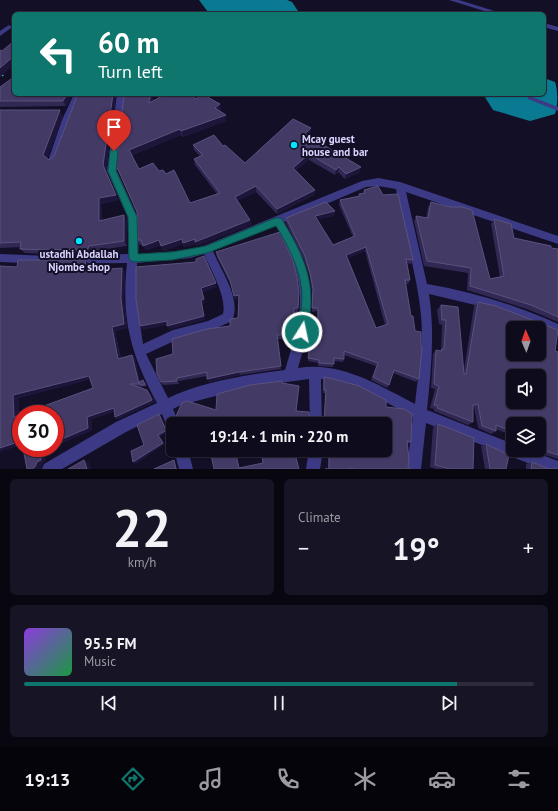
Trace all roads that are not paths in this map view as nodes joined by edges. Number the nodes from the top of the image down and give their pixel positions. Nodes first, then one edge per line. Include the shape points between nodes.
1 (452, 0) edge
2 (494, 12) edge
3 (546, 26) edge
4 (9, 27) dead end
5 (558, 29) edge
6 (0, 34) edge
7 (77, 96) edge
8 (121, 96) edge
9 (530, 98) dead end
10 (558, 109) edge
11 (52, 161) edge
12 (400, 186) junction
13 (278, 221) junction
14 (558, 240) edge
15 (207, 249) junction
16 (0, 258) edge
17 (134, 258) junction
18 (423, 288) junction
19 (558, 330) edge
20 (139, 351) junction
21 (315, 372) junction
22 (290, 374) junction
23 (166, 405) junction
24 (420, 414) junction
25 (170, 417) edge
26 (316, 417) edge
27 (183, 457) edge
28 (315, 457) edge
29 (558, 468) edge
30 (49, 469) edge
31 (186, 469) edge
32 (313, 469) edge
33 (414, 469) edge

1 - 2 street
3 - 5 street
4 - 6 street
7 - 11 street via 66,111
8 - 17 street via 112,171 132,217
9 - 10 lane
12 - 13 street via 378,182 365,184
12 - 14 street
12 - 18 street
13 - 15 street
13 - 22 street via 298,256 307,298 301,340
15 - 17 street via 172,256
15 - 20 street via 228,299 228,317
16 - 17 street
17 - 20 street via 130,284
18 - 19 street via 497,305
18 - 24 street via 427,340
20 - 23 street via 142,362
21 - 22 street
21 - 24 street via 355,380
21 - 26 street
22 - 23 street via 215,389
23 - 25 street
23 - 30 street
24 - 29 street
24 - 33 street
27 - 31 street
28 - 32 street

